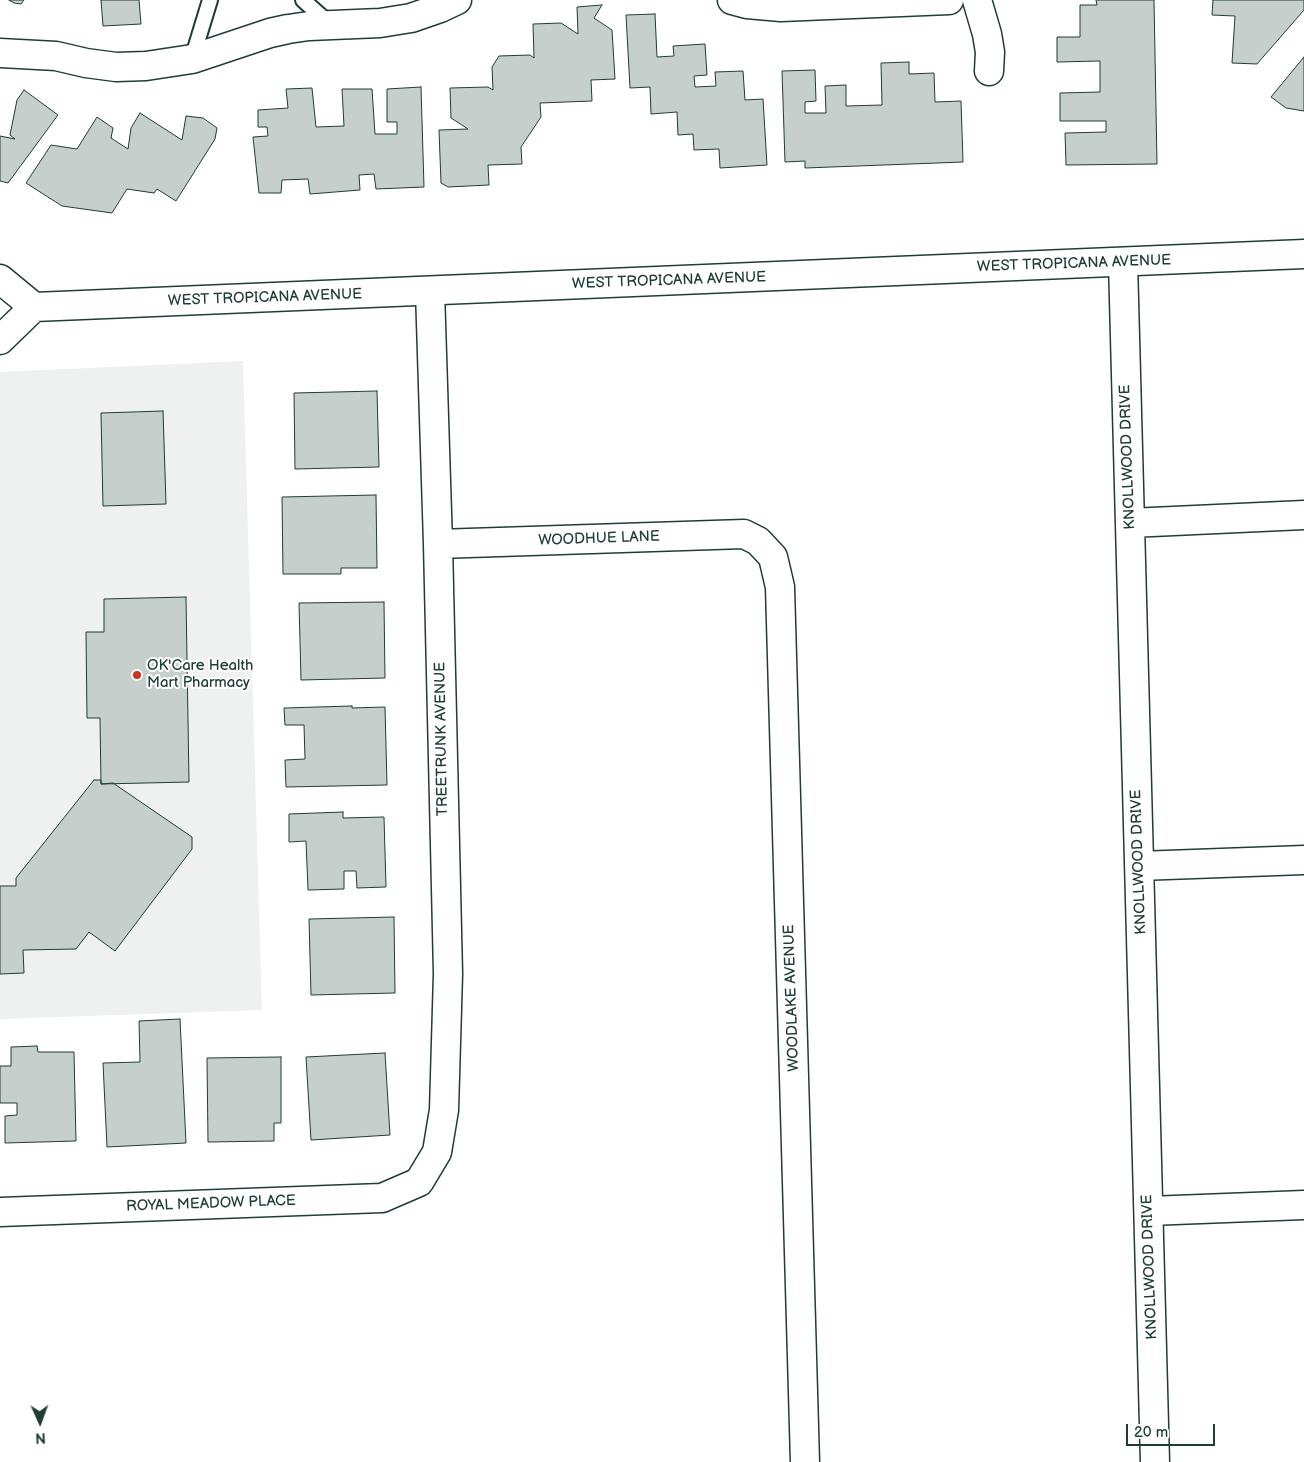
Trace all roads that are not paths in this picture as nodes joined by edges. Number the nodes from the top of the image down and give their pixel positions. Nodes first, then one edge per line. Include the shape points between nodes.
1 (210, 0) edge
2 (303, 0) edge
3 (458, 0) edge
4 (732, 0) edge
5 (949, 0) edge
6 (977, 0) edge
7 (330, 25) junction
8 (0, 53) edge
9 (192, 59) junction
10 (989, 71) dead end
11 (1304, 254) edge
12 (1123, 262) junction
13 (0, 279) edge
14 (430, 291) junction
15 (34, 307) junction
16 (0, 340) edge
17 (1304, 515) edge
18 (1130, 523) junction
19 (758, 542) joint
20 (438, 544) junction
21 (1304, 860) edge
22 (1139, 866) junction
23 (419, 1182) joint
24 (1304, 1205) edge
25 (1149, 1211) junction
26 (0, 1212) edge
27 (805, 1462) edge
28 (1155, 1462) edge

1 - 9 lane
2 - 7 lane
3 - 7 street via 410,18
4 - 5 street via 780,7
6 - 10 street via 987,34
7 - 9 street via 270,33
8 - 9 street via 56,56 116,67
11 - 12 street, WEST TROPICANA AVENUE
12 - 14 street, WEST TROPICANA AVENUE
12 - 18 street, KNOLLWOOD DRIVE
13 - 15 street
14 - 15 street, WEST TROPICANA AVENUE
14 - 20 street, TREETRUNK AVENUE
15 - 16 street
17 - 18 street
18 - 22 street, KNOLLWOOD DRIVE
19 - 20 street, WOODHUE LANE via 744,534
19 - 27 street, WOODLAKE AVENUE via 773,557 780,587
20 - 23 street, TREETRUNK AVENUE via 448,974 444,1110 437,1152
21 - 22 street
22 - 25 street, KNOLLWOOD DRIVE
23 - 26 street, ROYAL MEADOW PLACE via 382,1198
24 - 25 street
25 - 28 street, KNOLLWOOD DRIVE

